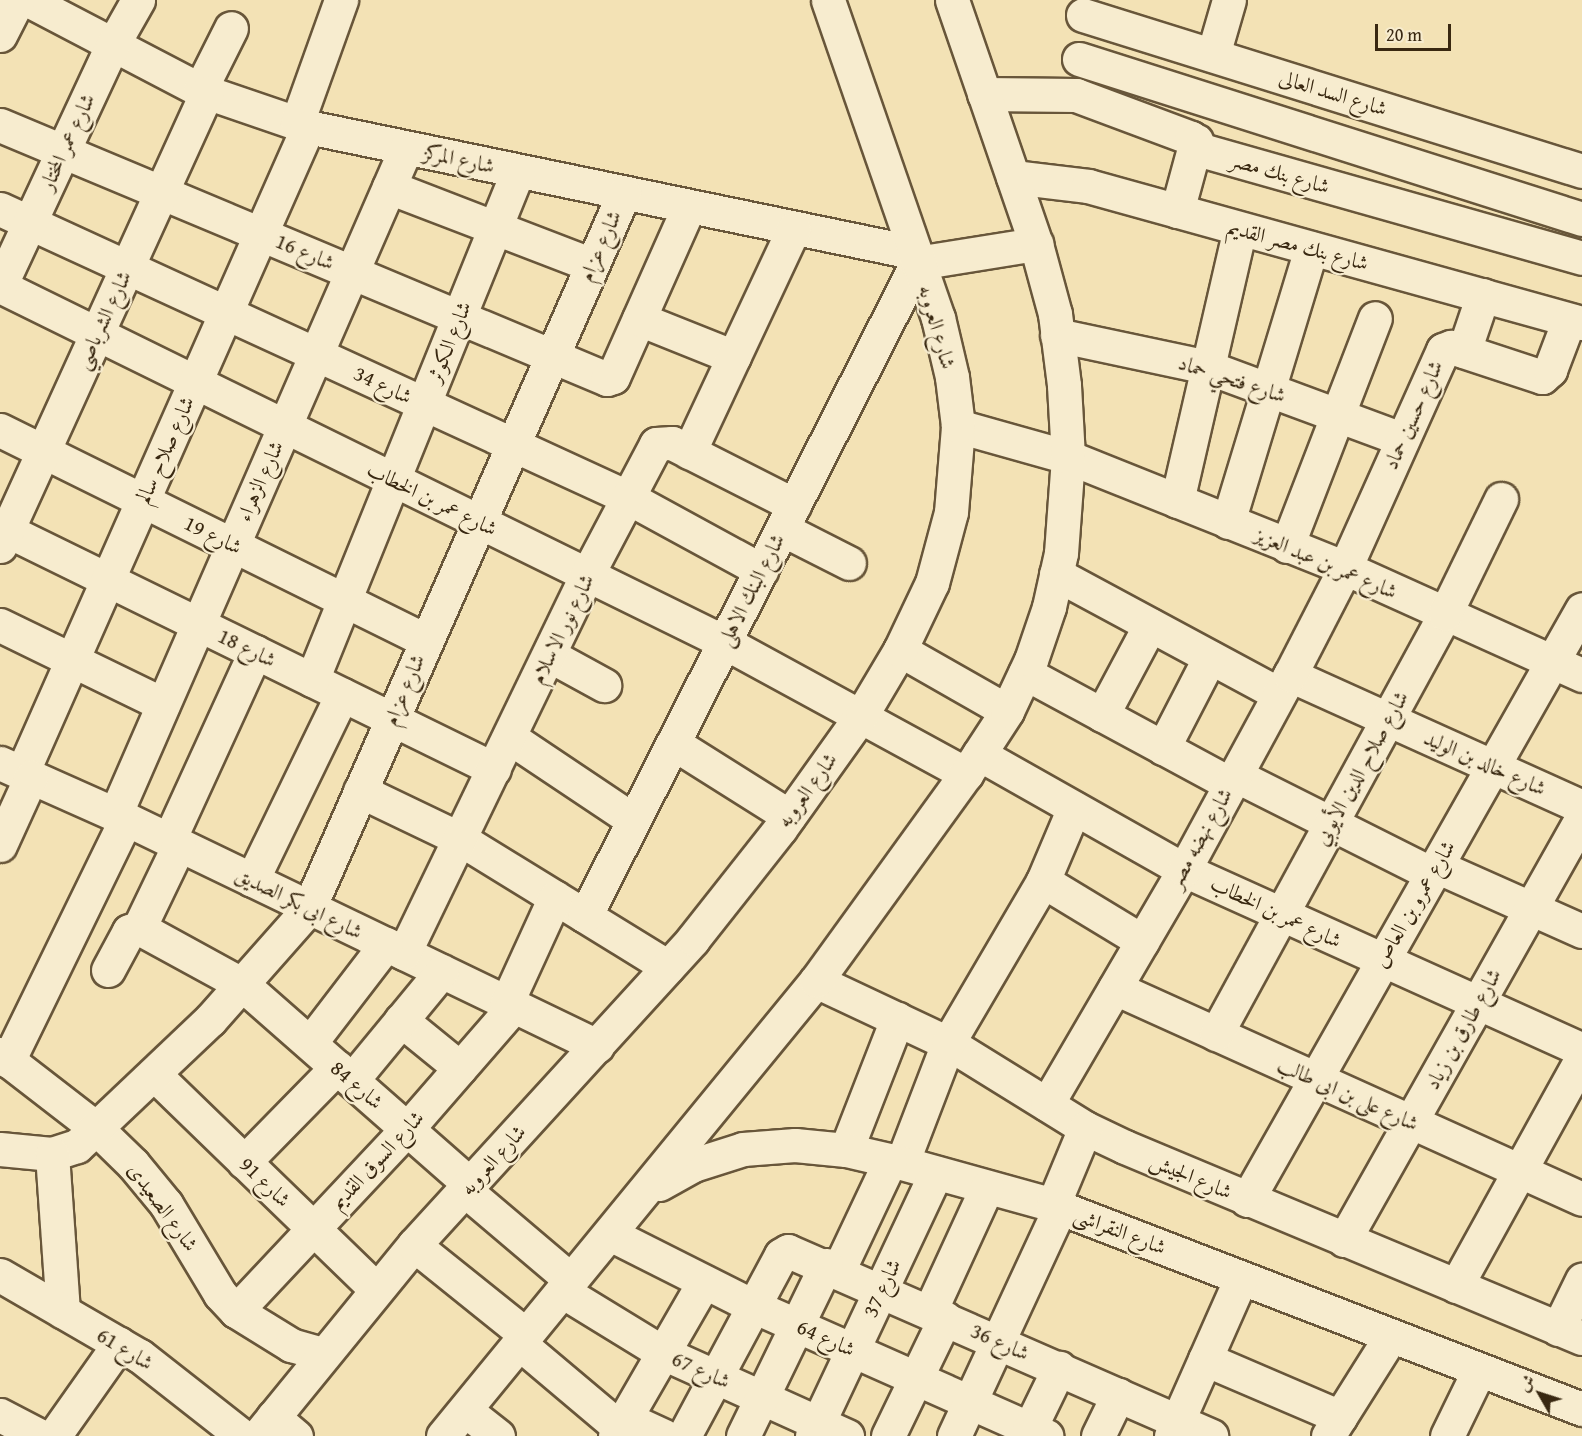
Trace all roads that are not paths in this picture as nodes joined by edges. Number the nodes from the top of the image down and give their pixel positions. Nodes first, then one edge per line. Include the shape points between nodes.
1 (18, 0) edge
2 (28, 0) edge
3 (138, 0) edge
4 (341, 0) edge
5 (828, 0) edge
6 (1229, 0) edge
7 (961, 2) edge
8 (1084, 8) edge
9 (231, 28) dead end
10 (0, 35) edge
11 (112, 46) junction
12 (1214, 55) junction
13 (1079, 59) junction
14 (203, 91) junction
15 (984, 94) junction
16 (1076, 95) junction
17 (0, 124) edge
18 (303, 125) junction
19 (1196, 141) junction
20 (405, 148) junction
21 (63, 151) junction
22 (518, 171) junction
23 (1582, 171) edge
24 (1013, 177) junction
25 (389, 187) junction
26 (161, 192) junction
27 (624, 193) junction
28 (689, 206) junction
29 (0, 208) edge
30 (1177, 212) junction
31 (1582, 219) edge
32 (30, 222) junction
33 (495, 228) junction
34 (794, 228) junction
35 (1240, 228) junction
36 (261, 234) junction
37 (1036, 244) junction
38 (1311, 248) junction
39 (914, 258) junction
40 (1582, 258) edge
41 (592, 265) junction
42 (127, 267) junction
43 (352, 272) junction
44 (0, 286) edge
45 (1483, 295) junction
46 (226, 313) junction
47 (459, 316) junction
48 (1375, 318) dead end
49 (639, 319) junction
50 (1576, 321) edge
51 (97, 334) junction
52 (1058, 335) junction
53 (1464, 351) junction
54 (316, 354) junction
55 (551, 355) junction
56 (734, 357) junction
57 (1207, 367) junction
58 (195, 382) junction
59 (1268, 389) junction
60 (424, 404) junction
61 (1338, 415) junction
62 (285, 426) junction
63 (958, 426) junction
64 (0, 429) edge
65 (1402, 439) junction
66 (512, 444) junction
67 (43, 451) junction
68 (689, 452) junction
69 (1068, 456) junction
70 (393, 480) junction
71 (627, 497) junction
72 (1501, 499) dead end
73 (143, 500) junction
74 (1176, 501) junction
75 (788, 517) junction
76 (477, 521) junction
77 (1228, 522) junction
78 (2, 534) edge
79 (233, 545) junction
80 (1287, 546) junction
81 (849, 563) dead end
82 (1345, 568) junction
83 (761, 570) junction
84 (1056, 574) junction
85 (588, 575) junction
86 (108, 580) junction
87 (344, 600) junction
88 (1582, 609) edge
89 (1445, 614) junction
90 (198, 624) junction
91 (0, 625) edge
92 (1150, 625) junction
93 (426, 641) junction
94 (724, 642) junction
95 (900, 650) junction
96 (255, 652) junction
97 (549, 656) junction
98 (1210, 657) junction
99 (72, 660) junction
100 (1552, 662) junction
101 (1024, 673) junction
102 (1582, 675) edge
103 (312, 680) junction
104 (604, 685) dead end
105 (1284, 685) junction
106 (342, 694) junction
107 (163, 704) junction
108 (1007, 711) junction
109 (862, 714) junction
110 (1102, 715) junction
111 (392, 719) junction
112 (1388, 719) junction
113 (509, 737) junction
114 (673, 743) junction
115 (1163, 748) junction
116 (973, 764) junction
117 (1492, 767) junction
118 (494, 769) junction
119 (18, 771) edge
120 (1233, 779) junction
121 (360, 791) junction
122 (1582, 807) edge
123 (1074, 808) junction
124 (789, 816) junction
125 (120, 817) junction
126 (1582, 817) edge
127 (633, 820) junction
128 (1331, 823) junction
129 (460, 839) junction
130 (174, 843) junction
131 (0, 845) edge
132 (1184, 870) junction
133 (1434, 870) junction
134 (252, 880) junction
135 (1043, 881) junction
136 (555, 897) junction
137 (309, 908) junction
138 (1531, 908) junction
139 (1281, 914) junction
140 (585, 916) junction
141 (139, 928) junction
142 (1582, 931) edge
143 (1142, 941) junction
144 (395, 949) junction
145 (1382, 960) junction
146 (669, 967) junction
147 (108, 970) dead end
148 (442, 971) junction
149 (816, 981) junction
150 (243, 985) junction
151 (1115, 988) junction
152 (1477, 1003) junction
153 (511, 1004) junction
154 (897, 1019) junction
155 (401, 1020) junction
156 (1216, 1034) junction
157 (310, 1043) junction
158 (948, 1043) junction
159 (597, 1046) junction
160 (1582, 1050) edge
161 (4, 1057) edge
162 (1582, 1058) edge
163 (460, 1068) junction
164 (154, 1074) junction
165 (344, 1074) junction
166 (1315, 1079) junction
167 (1047, 1104) junction
168 (1410, 1122) junction
169 (1085, 1128) junction
170 (97, 1129) junction
171 (407, 1129) junction
172 (0, 1149) edge
173 (846, 1150) junction
174 (52, 1154) junction
175 (244, 1162) junction
176 (896, 1162) junction
177 (1518, 1171) junction
178 (936, 1173) junction
179 (987, 1187) junction
180 (468, 1188) junction
181 (647, 1190) junction
182 (1582, 1199) edge
183 (1247, 1200) junction
184 (1056, 1206) junction
185 (313, 1229) junction
186 (610, 1234) junction
187 (1344, 1240) junction
188 (414, 1245) junction
189 (832, 1268) junction
190 (0, 1275) edge
191 (1241, 1278) junction
192 (1582, 1280) edge
193 (704, 1282) junction
194 (566, 1286) junction
195 (1456, 1286) junction
196 (376, 1289) junction
197 (881, 1289) junction
198 (753, 1306) junction
199 (236, 1311) junction
200 (63, 1312) junction
201 (938, 1315) junction
202 (797, 1325) junction
203 (1570, 1333) edge
204 (1391, 1336) junction
205 (523, 1339) junction
206 (998, 1341) junction
207 (119, 1344) junction
208 (852, 1350) junction
209 (663, 1353) junction
210 (322, 1354) junction
211 (1205, 1359) junction
212 (1059, 1368) junction
213 (1479, 1370) junction
214 (715, 1377) junction
215 (916, 1378) junction
216 (1118, 1395) junction
217 (762, 1398) junction
218 (970, 1402) junction
219 (1582, 1409) edge
220 (465, 1410) junction
221 (0, 1415) edge
222 (1334, 1426) edge
223 (620, 1427) edge
224 (1174, 1429) edge
225 (276, 1430) edge
226 (825, 1432) edge
227 (1034, 1434) edge
228 (53, 1435) edge
229 (242, 1436) edge
230 (443, 1436) edge
231 (498, 1436) edge
232 (664, 1436) edge
233 (684, 1436) edge
234 (743, 1436) edge
235 (888, 1436) edge
236 (954, 1436) edge
237 (1098, 1436) edge
238 (1211, 1436) edge
239 (1447, 1436) edge

1 - 10 street
2 - 11 street, شارع المركز
3 - 11 street, شارع عمر المختار
4 - 18 street, شارع صلاح سالم
5 - 39 street, شارع العروبه
6 - 12 street
7 - 15 street
8 - 12 street, شارع السد العالى
8 - 13 street
9 - 14 street, شارع الشرباصي
11 - 14 street, شارع المركز
11 - 21 street, شارع عمر المختار
12 - 23 street, شارع السد العالى
13 - 16 street
13 - 31 street
14 - 18 street, شارع المركز
14 - 26 street, شارع الشرباصي
15 - 16 street, شارع بنك مصر
15 - 24 street
16 - 19 street, شارع بنك مصر
17 - 21 street, شارع 16
18 - 20 street, شارع المركز
18 - 36 street, شارع صلاح سالم
19 - 30 street
19 - 40 street, شارع بنك مصر via 1201,150
20 - 22 street, شارع المركز
20 - 25 street, شارع الزهراء
21 - 26 street, شارع 16
21 - 32 street, شارع عمر المختار
22 - 27 street, شارع المركز
22 - 33 street, شارع الكوثر
24 - 30 street, شارع بنك مصر القديم via 1088,186
24 - 37 street
25 - 33 street
25 - 43 street, شارع الزهراء
26 - 36 street, شارع 16
26 - 42 street, شارع الشرباصي
27 - 28 street, شارع المركز
27 - 41 street, شارع عزام
28 - 34 street, شارع المركز
28 - 49 street
29 - 32 street, شارع 34
30 - 35 street, شارع بنك مصر القديم
32 - 42 street, شارع 34
32 - 44 street, شارع عمر المختار
33 - 41 street
33 - 47 street, شارع الكوثر
34 - 39 street, شارع المركز
34 - 56 street
35 - 38 street, شارع بنك مصر القديم
35 - 57 street
36 - 43 street, شارع 16
36 - 46 street, شارع صلاح سالم
37 - 39 street
37 - 52 street
38 - 45 street, شارع بنك مصر القديم
38 - 59 street
39 - 63 street, شارع العروبه via 938,318
39 - 75 street, شارع البنك الاهلى
41 - 55 street, شارع عزام
42 - 46 street, شارع 34
42 - 51 street, شارع الشرباصي
43 - 47 street, شارع 16
43 - 54 street, شارع الزهراء
44 - 51 street, شارع عمر بن الخطاب
45 - 50 street, شارع بنك مصر القديم
45 - 53 street
46 - 54 street, شارع 34
46 - 58 street, شارع صلاح سالم
47 - 55 street, شارع 16
47 - 60 street, شارع الكوثر
48 - 61 street
49 - 55 street, شارع 16 via 611,378
49 - 56 street
50 - 53 street, شارع حسين حماد via 1550,370 1542,377
51 - 58 street, شارع عمر بن الخطاب
51 - 67 street, شارع الشرباصي
52 - 57 street, شارع فتحي حماد
52 - 69 street
53 - 65 street, شارع حسين حماد via 1451,347 1443,350
54 - 60 street, شارع 34
54 - 62 street, شارع الزهراء
55 - 66 street, شارع عزام
56 - 68 street
57 - 59 street, شارع فتحي حماد
57 - 74 street
58 - 62 street, شارع عمر بن الخطاب
58 - 73 street, شارع صلاح سالم
59 - 61 street, شارع فتحي حماد
59 - 77 street
60 - 66 street, شارع 34
60 - 70 street, شارع الكوثر
61 - 65 street, شارع فتحي حماد
61 - 80 street
62 - 70 street, شارع عمر بن الخطاب
62 - 79 street, شارع الزهراء
63 - 69 street, شارع عمر بن عبد العزيز
63 - 95 street, شارع العروبه via 951,512 932,583
64 - 67 street, شارع 19
65 - 82 street, شارع حسين حماد
66 - 71 street, شارع 34
66 - 76 street, شارع عزام
67 - 73 street, شارع 19
67 - 78 street, شارع الشرباصي
68 - 71 street, شارع نور الاسلام via 672,443 656,444
68 - 75 street, شارع نور الاسلام
69 - 74 street, شارع عمر بن عبد العزيز
69 - 84 street
70 - 76 street, شارع عمر بن الخطاب
70 - 87 street, شارع الكوثر
71 - 83 street, شارع 34
71 - 85 street, شارع نور الاسلام
72 - 89 street, شارع صلاح الدين الأيوبي
73 - 79 street, شارع 19
73 - 86 street, شارع صلاح سالم
74 - 77 street, شارع عمر بن عبد العزيز
75 - 81 street, شارع نور الاسلام
75 - 83 street, شارع البنك الاهلى
76 - 85 street, شارع عمر بن الخطاب
76 - 93 street, شارع عزام
77 - 80 street, شارع عمر بن عبد العزيز
78 - 86 street, شارع 18
79 - 87 street, شارع 19
79 - 90 street, شارع الزهراء
80 - 82 street, شارع عمر بن عبد العزيز
82 - 89 street, شارع عمر بن عبد العزيز
82 - 105 street, شارع نهضه مصر
83 - 94 street, شارع البنك الاهلى
84 - 92 street, شارع خالد بن الوليد
84 - 101 street
85 - 94 street, شارع عمر بن الخطاب
85 - 97 street, شارع نور الاسلام
86 - 90 street, شارع 18
86 - 99 street, شارع صلاح سالم
87 - 93 street, شارع 19
87 - 103 street, شارع الكوثر
88 - 100 street, شارع عمرو بن العاص
89 - 100 street, شارع عمر بن عبد العزيز
89 - 112 street, شارع صلاح الدين الأيوبي
90 - 96 street, شارع 18
90 - 107 street, شارع الزهراء
91 - 99 street
92 - 98 street, شارع خالد بن الوليد
92 - 110 street
93 - 111 street, شارع عزام
94 - 109 street, شارع عمر بن الخطاب
94 - 114 street, شارع البنك الاهلى
95 - 108 street
95 - 109 street, شارع العروبه
96 - 103 street, شارع 18
96 - 130 street
97 - 104 street
97 - 113 street, شارع نور الاسلام
98 - 105 street, شارع خالد بن الوليد
98 - 115 street
99 - 107 street
99 - 119 street, شارع صلاح سالم
100 - 102 street, شارع عمر بن عبد العزيز
100 - 117 street, شارع عمرو بن العاص
101 - 108 street
101 - 110 street
103 - 106 street, شارع 18
105 - 112 street, شارع خالد بن الوليد
105 - 120 street, شارع نهضه مصر
106 - 111 street, شارع 18
106 - 134 street
107 - 125 street, شارع الزهراء
108 - 116 street
109 - 116 street, شارع عمر بن الخطاب
109 - 124 street, شارع العروبه
110 - 115 street
111 - 118 street, شارع 18
111 - 121 street, شارع عزام
112 - 117 street, شارع خالد بن الوليد
112 - 128 street, شارع صلاح الدين الأيوبي
113 - 118 street, شارع نور الاسلام
113 - 127 street
114 - 124 street
114 - 127 street, شارع البنك الاهلى
115 - 120 street
116 - 123 street, شارع عمر بن الخطاب
116 - 149 street
117 - 122 street, شارع خالد بن الوليد
117 - 133 street, شارع عمرو بن العاص
118 - 129 street, شارع نور الاسلام
119 - 125 street, شارع ابى بكر الصديق
119 - 131 street, شارع صلاح سالم
120 - 128 street
120 - 132 street, شارع نهضه مصر
121 - 129 street
121 - 137 street, شارع عزام
123 - 132 street, شارع عمر بن الخطاب
123 - 135 street
124 - 146 street, شارع العروبه
125 - 130 street, شارع ابى بكر الصديق
125 - 161 street, شارع الزهراء
126 - 138 street, شارع طارق بن زياد
127 - 140 street, شارع البنك الاهلى
128 - 133 street
128 - 139 street, شارع صلاح الدين الأيوبي
129 - 136 street
129 - 144 street, شارع نور الاسلام
130 - 134 street, شارع ابى بكر الصديق
130 - 141 street
132 - 139 street, شارع عمر بن الخطاب
132 - 143 street, شارع نهضه مصر
133 - 138 street
133 - 145 street, شارع عمرو بن العاص
134 - 137 street, شارع ابى بكر الصديق
135 - 143 street
135 - 158 street
136 - 140 street
136 - 153 street, شارع السوق القديم
137 - 144 street, شارع ابى بكر الصديق
137 - 150 street, شارع عزام
138 - 142 street
138 - 152 street, شارع طارق بن زياد
139 - 145 street, شارع عمر بن الخطاب
139 - 156 street, شارع صلاح الدين الأيوبي
140 - 146 street
141 - 147 street via 129,932
141 - 150 street, شارع 84
143 - 151 street, شارع نهضه مصر
144 - 148 street, شارع ابى بكر الصديق
144 - 157 street, شارع نور الاسلام
145 - 152 street, شارع عمر بن الخطاب
145 - 166 street, شارع عمرو بن العاص
146 - 159 street, شارع العروبه
148 - 153 street, شارع ابى بكر الصديق
148 - 155 street
149 - 154 street, شارع الجيش
149 - 181 street
150 - 157 street, شارع 84
150 - 164 street, شارع عزام
151 - 156 street, شارع على بن ابى طالب
151 - 167 street, شارع نهضه مصر
152 - 160 street, شارع عمر بن الخطاب
152 - 168 street, شارع طارق بن زياد
153 - 159 street, شارع ابى بكر الصديق
153 - 163 street, شارع السوق القديم
154 - 158 street, شارع الجيش
154 - 173 street
155 - 163 street
155 - 165 street
156 - 166 street, شارع على بن ابى طالب
157 - 165 street, شارع 84
158 - 167 street, شارع الجيش
158 - 176 street
159 - 180 street, شارع العروبه
161 - 170 street, شارع الصعيدى
162 - 177 street
163 - 171 street, شارع السوق القديم
164 - 170 street, شارع عزام
164 - 175 street, شارع 91
165 - 171 street, شارع 84
165 - 175 street
166 - 168 street, شارع على بن ابى طالب
166 - 183 street, شارع عمرو بن العاص
167 - 169 street, شارع الجيش
168 - 177 street, شارع على بن ابى طالب
168 - 187 street, شارع طارق بن زياد
169 - 183 street, شارع الجيش
169 - 184 street
170 - 174 street, شارع عزام via 77,1146
170 - 199 street, شارع الصعيدى via 166,1204 220,1294
171 - 180 street, شارع 84
171 - 185 street, شارع السوق القديم
172 - 174 street
173 - 176 street, شارع النقراشى
173 - 181 street, شارع النقراشى via 795,1144 743,1149 693,1165
174 - 200 street
175 - 185 street, شارع 91
176 - 178 street, شارع النقراشى
176 - 189 street
177 - 182 street, شارع على بن ابى طالب
177 - 195 street
178 - 179 street, شارع النقراشى
178 - 197 street, شارع 37
179 - 184 street, شارع النقراشى
179 - 201 street
180 - 188 street, شارع العروبه
180 - 194 street, شارع 67
181 - 186 street
183 - 187 street, شارع الجيش
184 - 191 street, شارع النقراشى
184 - 206 street
185 - 196 street, شارع 91
185 - 199 street, شارع السوق القديم
186 - 193 street, شارع 64
186 - 194 street
187 - 195 street, شارع الجيش
188 - 196 street, شارع العروبه
188 - 205 street
189 - 197 street, شارع 36
189 - 198 street, شارع 36 via 788,1251 781,1255
189 - 202 street
190 - 200 street, شارع 61
191 - 204 street, شارع النقراشى
191 - 211 street
192 - 203 street
193 - 198 street, شارع 64
193 - 209 street
194 - 205 street
194 - 209 street, شارع 67
195 - 203 street, شارع الجيش
196 - 210 street, شارع العروبه
197 - 201 street, شارع 36
197 - 208 street, شارع 37
198 - 202 street, شارع 64
198 - 214 street
199 - 210 street, شارع الصعيدى via 272,1335
200 - 207 street, شارع 61
201 - 206 street, شارع 36
201 - 215 street
202 - 208 street, شارع 64
202 - 217 street
204 - 213 street, شارع النقراشى
204 - 222 street
205 - 220 street
205 - 223 street
206 - 212 street, شارع 36
206 - 218 street
207 - 228 street
207 - 229 street, شارع 61 via 160,1370
208 - 215 street, شارع 64
208 - 226 street, شارع 37
209 - 214 street, شارع 67
209 - 223 street
210 - 225 street, شارع العروبه
211 - 222 street
211 - 224 street
212 - 216 street, شارع 36
212 - 227 street
213 - 219 street, شارع النقراشى
213 - 239 street
214 - 217 street, شارع 67
214 - 233 street
215 - 218 street, شارع 64
215 - 235 street
216 - 224 street, شارع 36
216 - 237 street
217 - 226 street, شارع 67
217 - 234 street
218 - 227 street, شارع 64
218 - 236 street
220 - 230 street
220 - 231 street
221 - 228 street
223 - 232 street
224 - 238 street, شارع 36

